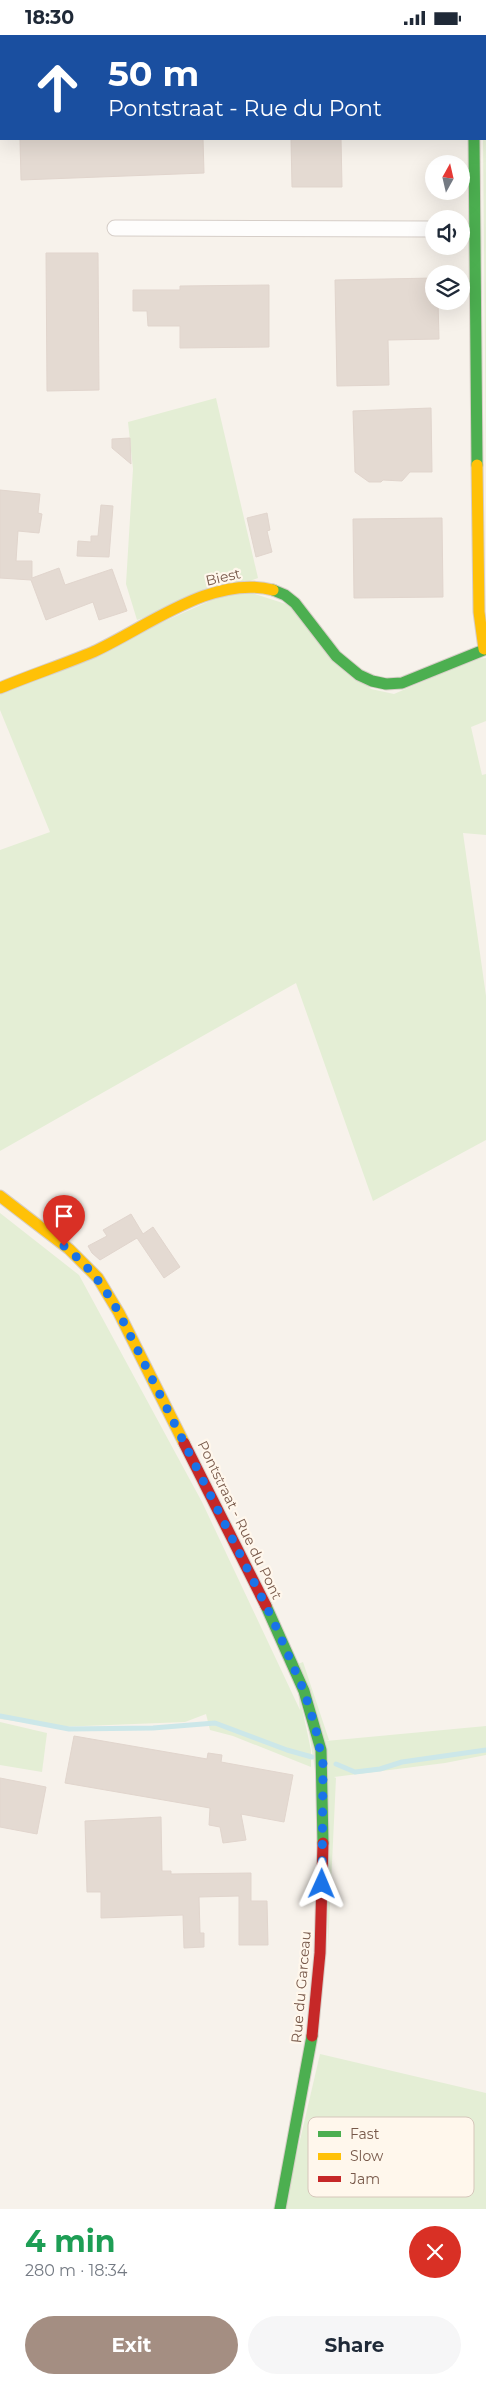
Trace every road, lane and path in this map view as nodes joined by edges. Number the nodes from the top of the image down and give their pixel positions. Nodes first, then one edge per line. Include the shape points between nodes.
1 (474, 140) edge
2 (469, 210) edge
3 (115, 229) dead end
4 (425, 229) edge
5 (469, 255) edge
6 (485, 649) edge
7 (0, 688) edge
8 (0, 1196) edge
9 (323, 1764) joint
10 (280, 2209) edge

1 - 2 street
3 - 4 street
5 - 6 street via 478,612
6 - 7 street, Biest via 402,683 378,683 346,667 286,595 271,589 245,586 209,594 93,652
8 - 9 street, Pontstraat - Rue du Pont via 90,1268 103,1284 273,1620 304,1691
9 - 10 street, Rue du Garceau via 316,2000 311,2051

